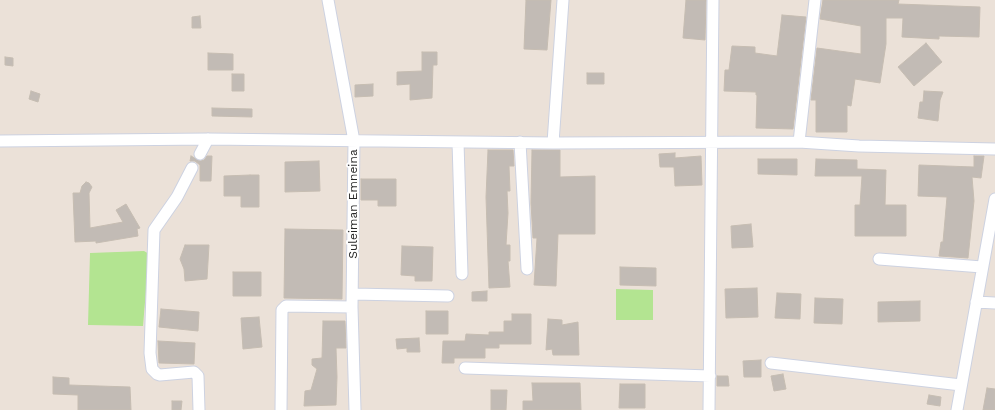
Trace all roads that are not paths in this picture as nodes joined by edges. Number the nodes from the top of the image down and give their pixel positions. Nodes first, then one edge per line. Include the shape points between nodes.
1 (328, 0) edge
2 (563, 0) edge
3 (714, 0) edge
4 (814, 0) edge
5 (208, 139) junction
6 (0, 141) edge
7 (354, 141) junction
8 (458, 142) junction
9 (520, 142) junction
10 (799, 142) junction
11 (553, 143) junction
12 (711, 143) junction
13 (995, 149) edge
14 (200, 154) dead end
15 (192, 168) dead end
16 (995, 199) edge
17 (879, 260) dead end
18 (982, 267) junction
19 (527, 269) dead end
20 (462, 274) dead end
21 (353, 294) junction
22 (448, 296) dead end
23 (976, 302) junction
24 (995, 303) edge
25 (352, 307) junction
26 (771, 363) dead end
27 (465, 368) dead end
28 (710, 376) junction
29 (961, 385) junction
30 (199, 410) edge
31 (281, 410) edge
32 (355, 410) edge
33 (710, 410) edge
34 (957, 410) edge

1 - 7 street, Suleiman Emneina
2 - 11 street
3 - 12 street
4 - 10 street
5 - 6 street
5 - 7 street
5 - 14 street
7 - 8 street
7 - 21 street, Suleiman Emneina
8 - 9 street
8 - 20 street
9 - 11 street
9 - 19 street
10 - 12 street
10 - 13 street
11 - 12 street
12 - 28 street
15 - 30 street via 154,230 150,353 152,369 160,376 194,372 198,376
16 - 18 street
17 - 18 street
18 - 23 street
21 - 22 street
21 - 25 street, Suleiman Emneina
23 - 24 street
23 - 29 street
25 - 31 street via 286,306 282,310
25 - 32 street, Suleiman Emneina
26 - 29 street
27 - 28 street
28 - 33 street
29 - 34 street

